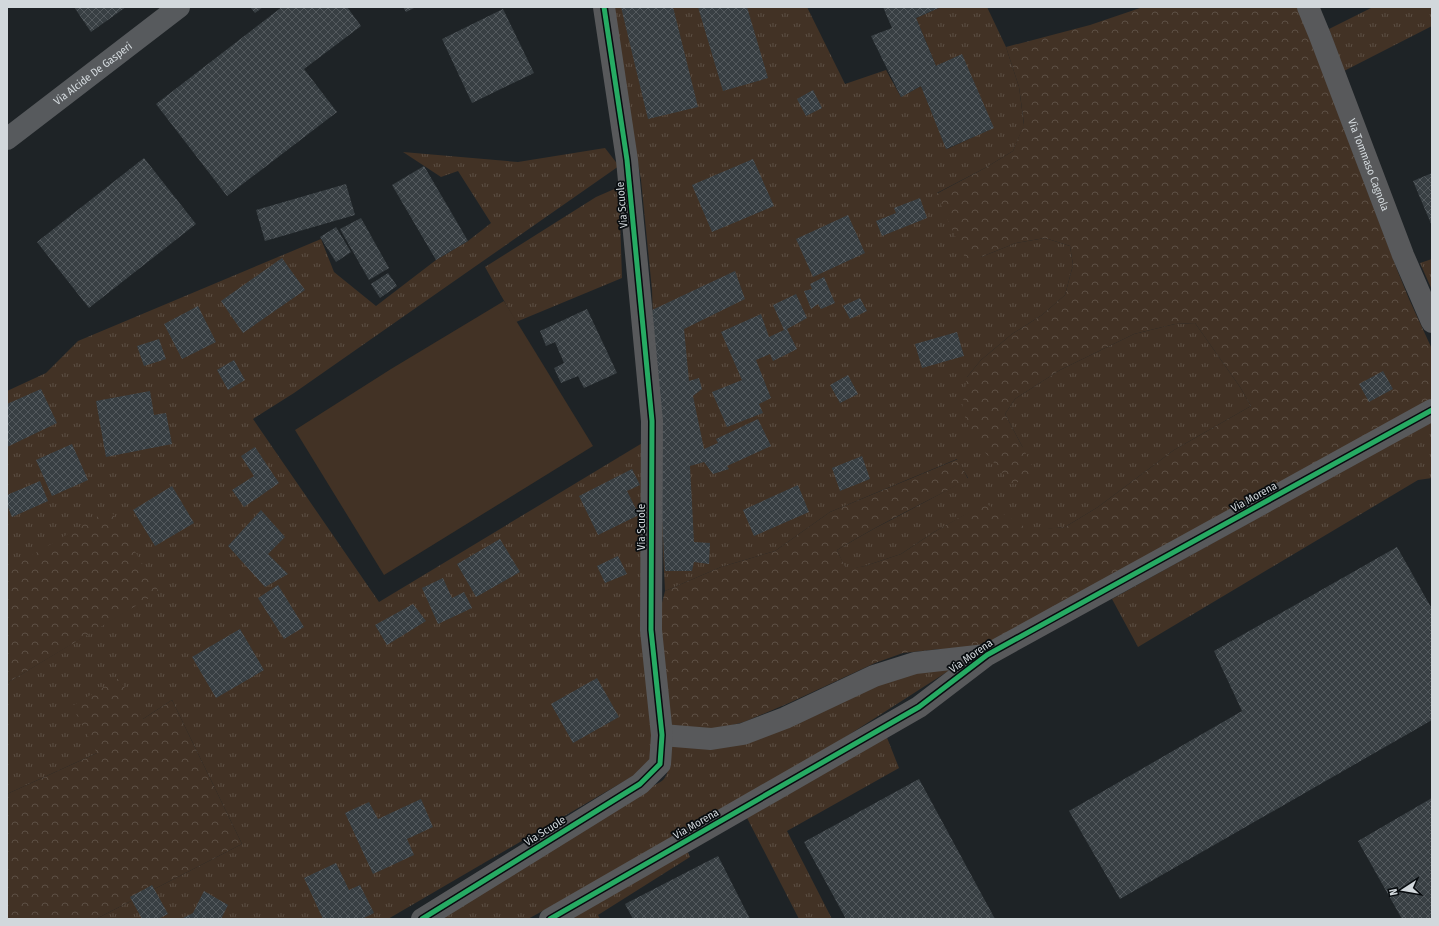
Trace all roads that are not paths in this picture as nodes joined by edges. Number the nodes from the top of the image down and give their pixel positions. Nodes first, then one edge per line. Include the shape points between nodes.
1 (179, 7) edge
2 (604, 7) edge
3 (1308, 7) edge
4 (7, 139) edge
5 (1432, 322) edge
6 (1432, 410) edge
7 (988, 655) junction
8 (662, 735) junction
9 (559, 917) edge
10 (422, 919) edge

1 - 4 main road, Via Alcide De Gasperi
2 - 8 street, Via Scuole via 627,160 652,421 651,630
3 - 5 street, Via Tommaso Cagnola via 1403,255
6 - 7 street, Via Morena
7 - 8 street via 915,663 874,676 785,718 744,734 711,738
7 - 9 street, Via Morena via 919,707
8 - 10 street, Via Scuole via 660,764 640,784

